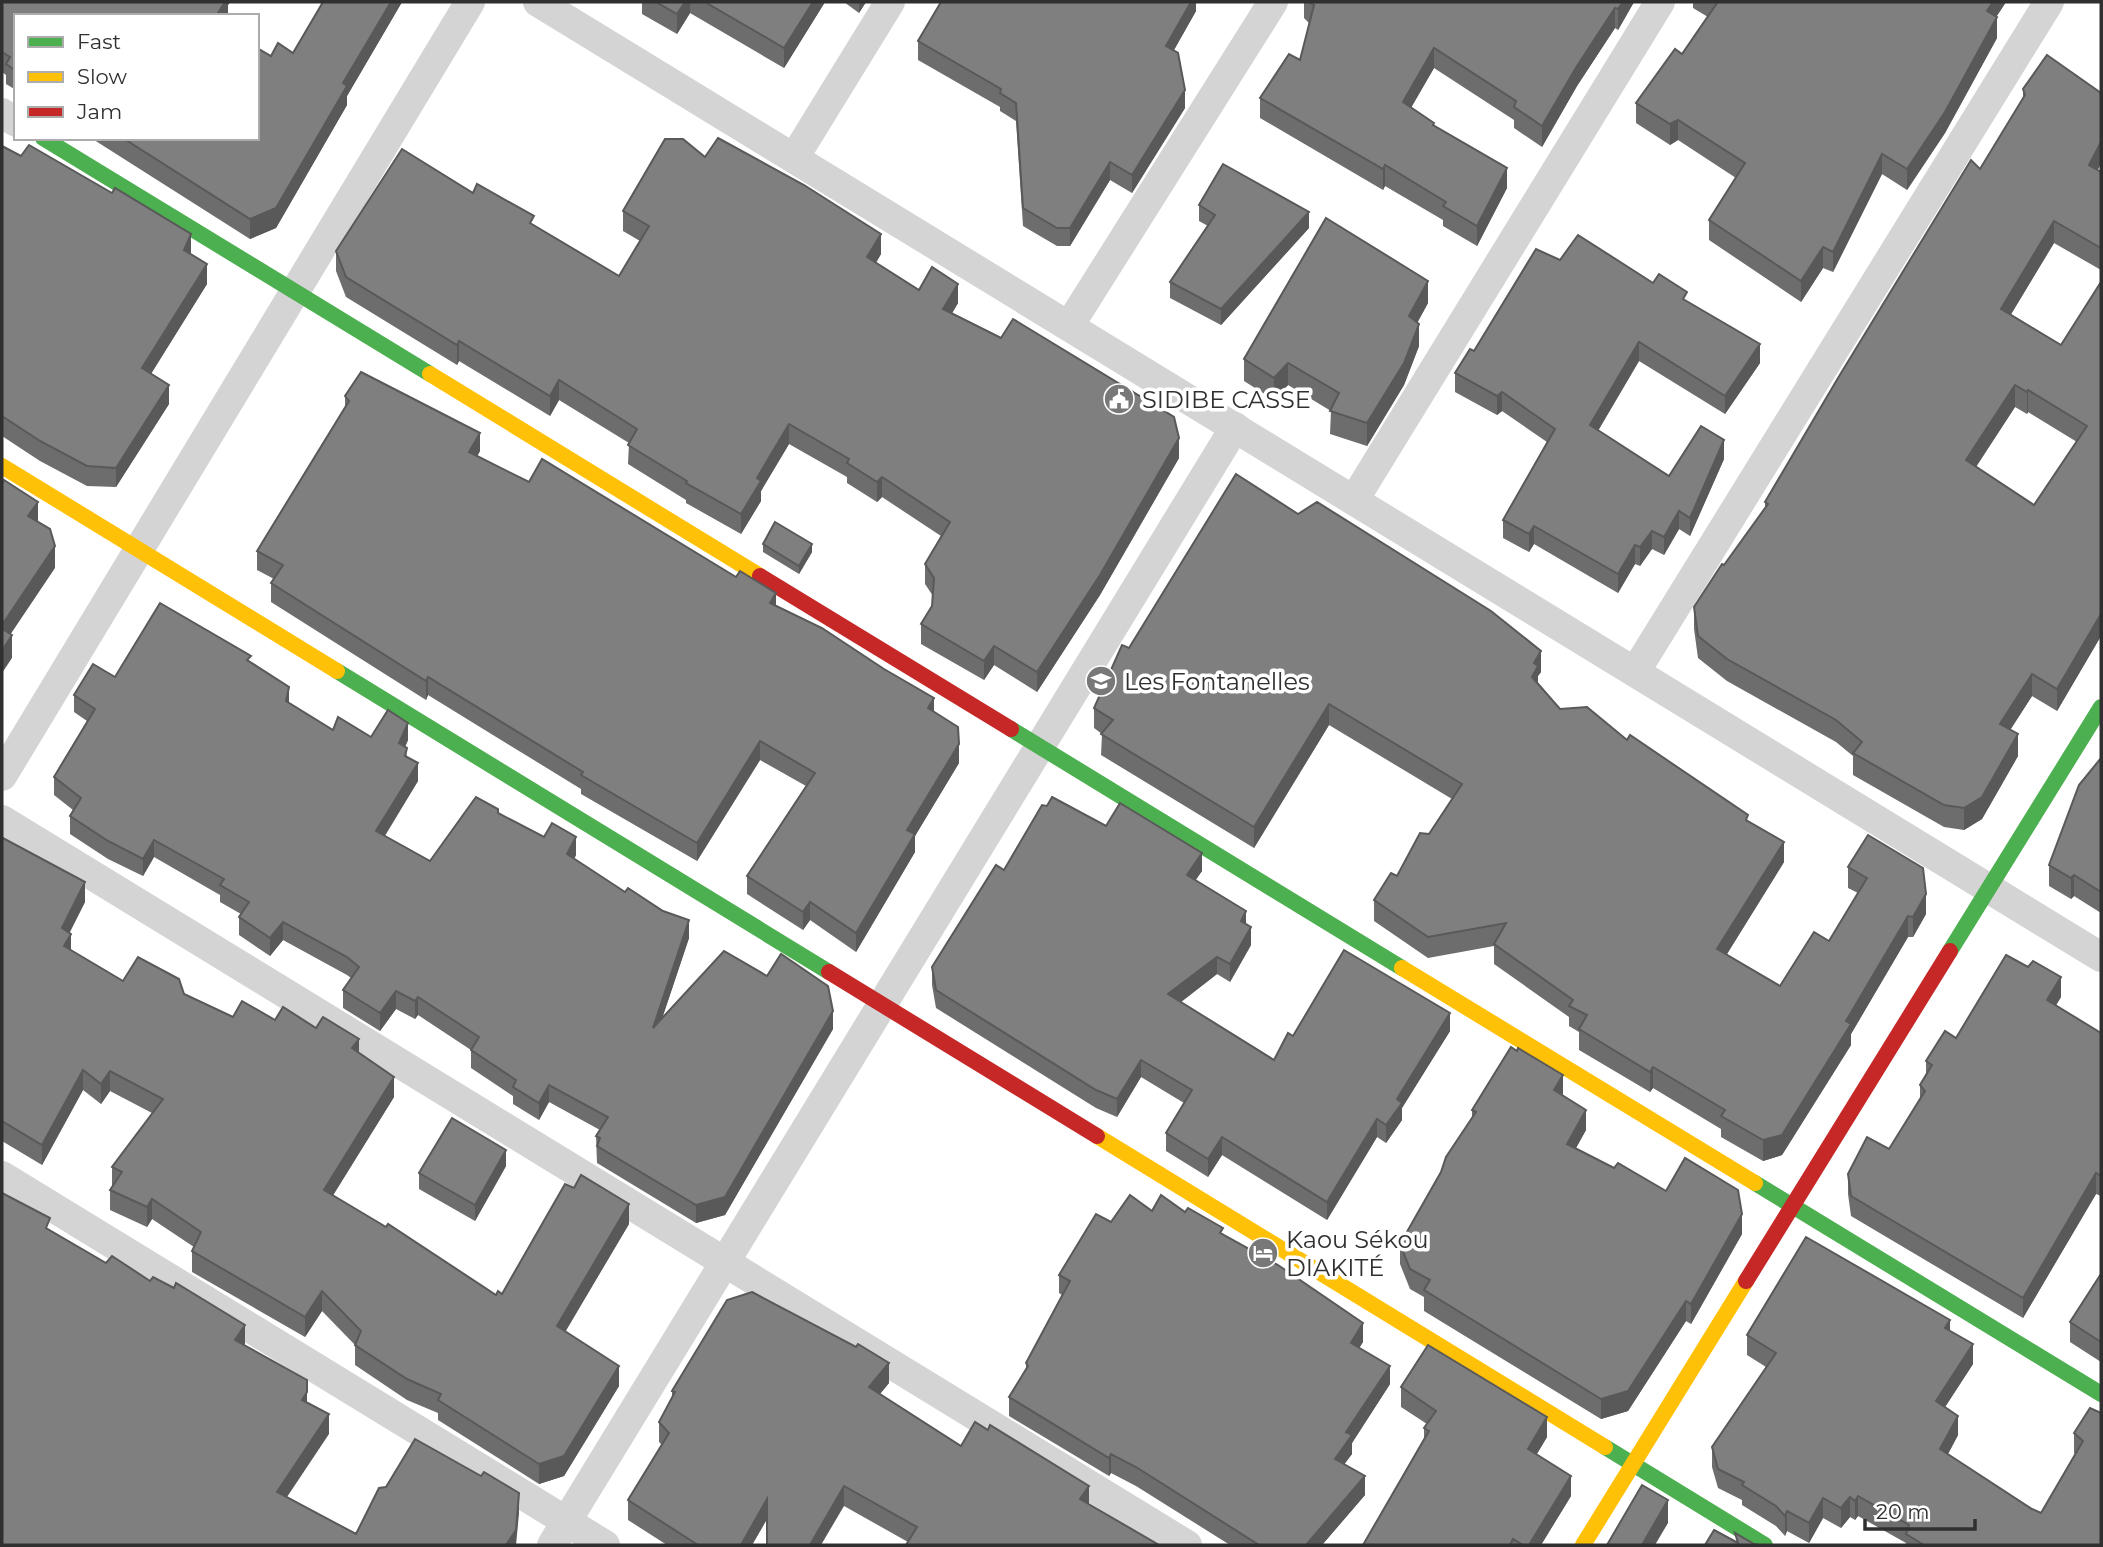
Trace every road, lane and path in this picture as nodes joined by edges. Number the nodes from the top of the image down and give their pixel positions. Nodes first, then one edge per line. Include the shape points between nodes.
1 (470, 2) edge
2 (538, 2) edge
3 (890, 2) edge
4 (1273, 2) edge
5 (1660, 2) edge
6 (2049, 2) edge
7 (46, 140) edge
8 (794, 158) junction
9 (294, 292) junction
10 (1069, 326) junction
11 (1235, 428) junction
12 (2, 466) edge
13 (1353, 500) junction
14 (138, 550) junction
15 (1636, 672) junction
16 (2101, 707) edge
17 (1040, 747) junction
18 (2, 776) edge
19 (2, 820) edge
20 (1989, 888) junction
21 (2101, 957) edge
22 (882, 1005) junction
23 (2, 1176) edge
24 (1793, 1206) junction
25 (725, 1262) junction
26 (2101, 1394) edge
27 (1633, 1465) junction
28 (559, 1533) edge
29 (605, 1545) edge
30 (1187, 1545) edge
31 (1584, 1545) edge
32 (1765, 1545) edge

1 - 9 street
2 - 8 street
3 - 8 street
4 - 10 street
5 - 13 street
6 - 15 street
7 - 9 street
8 - 10 street
9 - 14 street
9 - 17 street
10 - 11 street
11 - 13 street
11 - 17 street
12 - 14 street
13 - 15 street
14 - 18 street
14 - 22 street
15 - 20 street
16 - 20 street
17 - 22 street
17 - 24 street
19 - 25 street
20 - 21 street
20 - 24 street
22 - 25 street
22 - 27 street
23 - 28 street
24 - 26 street
24 - 27 street
25 - 28 street
25 - 30 street
27 - 31 street
27 - 32 street
28 - 29 street

